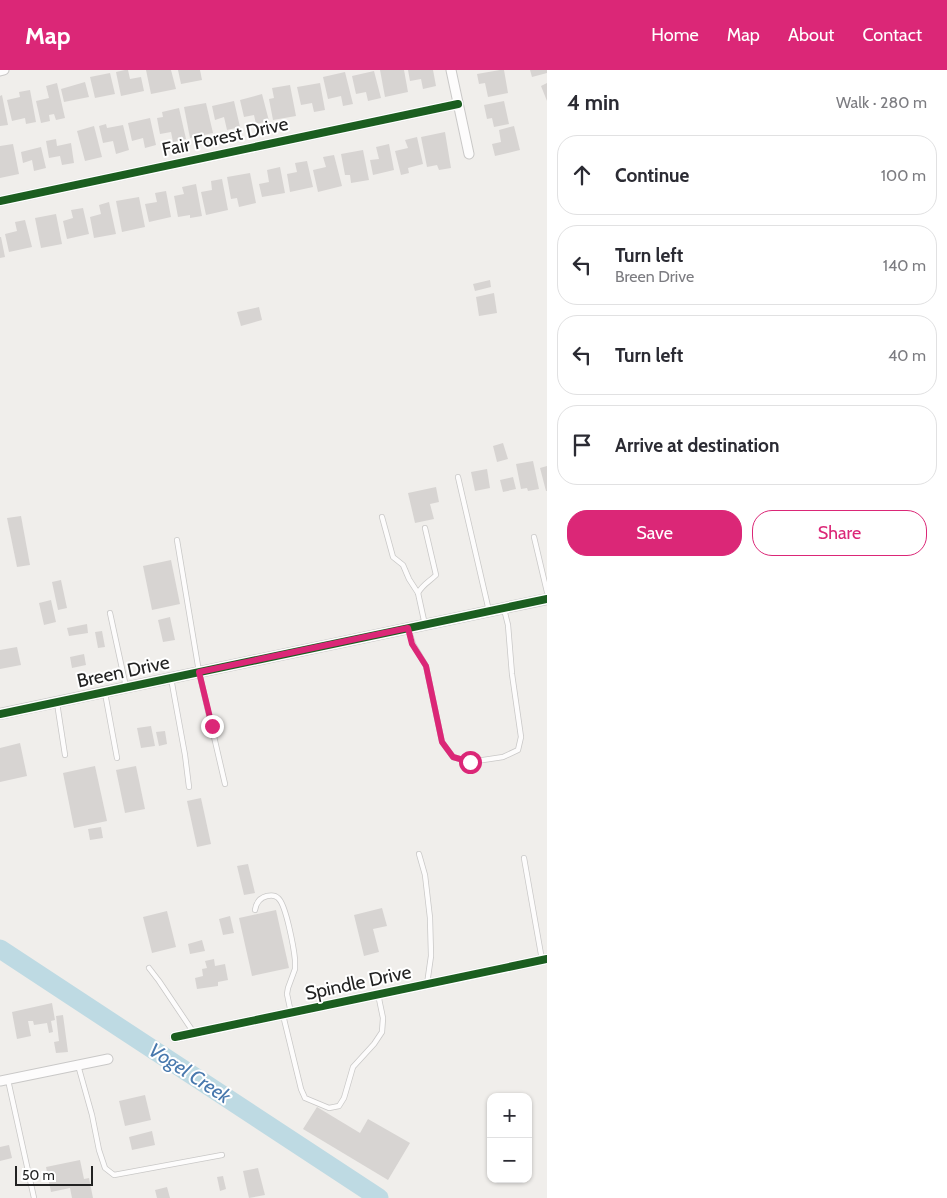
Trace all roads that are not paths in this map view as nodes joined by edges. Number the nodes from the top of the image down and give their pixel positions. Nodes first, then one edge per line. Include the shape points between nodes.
1 (4, 70) edge
2 (451, 70) edge
3 (0, 71) edge
4 (458, 104) junction
5 (469, 154) dead end
6 (0, 201) edge
7 (458, 477) dead end
8 (382, 517) dead end
9 (425, 528) dead end
10 (534, 537) dead end
11 (177, 540) dead end
12 (547, 592) edge
13 (418, 593) junction
14 (547, 599) edge
15 (503, 608) junction
16 (489, 611) junction
17 (110, 613) dead end
18 (425, 625) junction
19 (408, 628) junction
20 (199, 672) junction
21 (171, 678) junction
22 (126, 687) junction
23 (105, 692) junction
24 (57, 702) junction
25 (0, 714) edge
26 (65, 755) dead end
27 (117, 758) dead end
28 (225, 784) dead end
29 (189, 787) dead end
30 (419, 854) dead end
31 (524, 858) dead end
32 (255, 910) dead end
33 (544, 959) edge
34 (149, 968) dead end
35 (427, 984) junction
36 (378, 994) junction
37 (287, 1014) junction
38 (194, 1033) junction
39 (175, 1037) dead end
40 (108, 1059) dead end
41 (78, 1065) junction
42 (4, 1081) edge
43 (222, 1156) dead end
44 (34, 1198) edge

1 - 3 street
2 - 4 street
4 - 5 street
4 - 6 street, Fair Forest Drive
7 - 16 lane
8 - 13 lane via 393,557 403,565
9 - 13 lane via 436,575
10 - 12 lane
11 - 20 lane
13 - 18 lane
14 - 15 street, Breen Drive
15 - 16 street, Breen Drive
15 - 19 lane via 508,625 521,737 518,750 503,758 470,762 453,757 442,742 426,666 412,644
16 - 18 street, Breen Drive
17 - 22 lane
18 - 19 street, Breen Drive
19 - 20 street, Breen Drive
20 - 21 street, Breen Drive
20 - 28 lane
21 - 22 street, Breen Drive
21 - 29 lane
22 - 23 street, Breen Drive
23 - 24 street, Breen Drive
23 - 27 lane
24 - 25 street, Breen Drive
24 - 26 lane
30 - 35 lane via 430,918 432,956
31 - 33 lane
32 - 37 lane via 263,897 273,895 281,898 295,960 287,994
33 - 35 street, Spindle Drive
34 - 38 lane
35 - 36 street, Spindle Drive
36 - 37 street, Spindle Drive
36 - 37 lane via 384,1018 382,1032 352,1067 339,1106 329,1108 305,1098
37 - 38 street, Spindle Drive
38 - 39 street, Spindle Drive
40 - 41 street
41 - 42 street
41 - 43 lane via 98,1150 105,1168 114,1175
42 - 44 lane

